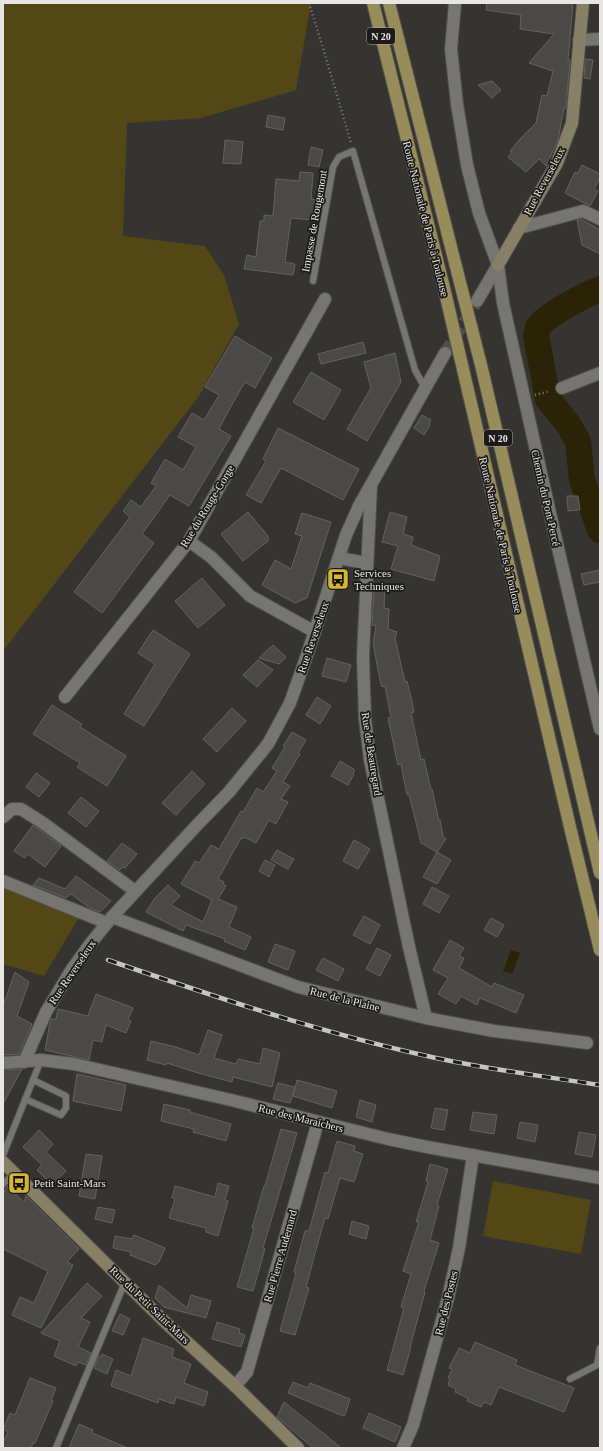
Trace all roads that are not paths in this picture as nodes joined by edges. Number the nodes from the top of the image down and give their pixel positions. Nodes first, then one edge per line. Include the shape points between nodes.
1 (372, 3) edge
2 (389, 3) edge
3 (455, 3) edge
4 (583, 3) edge
5 (600, 39) edge
6 (579, 40) junction
7 (600, 219) edge
8 (519, 228) junction
9 (498, 265) junction
10 (313, 281) dead end
11 (325, 299) dead end
12 (477, 301) tunnel mouth
13 (445, 353) tunnel mouth
14 (600, 372) edge
15 (425, 388) junction
16 (562, 388) dead end
17 (371, 484) junction
18 (189, 541) junction
19 (339, 558) junction
20 (366, 563) junction
21 (315, 632) junction
22 (65, 697) dead end
23 (600, 729) edge
24 (3, 817) edge
25 (600, 873) edge
26 (3, 881) edge
27 (135, 891) junction
28 (109, 920) junction
29 (600, 950) edge
30 (426, 1018) junction
31 (587, 1043) dead end
32 (41, 1060) junction
33 (24, 1062) junction
34 (3, 1063) edge
35 (33, 1080) junction
36 (25, 1099) junction
37 (318, 1122) junction
38 (3, 1155) edge
39 (472, 1155) junction
40 (3, 1162) edge
41 (15, 1173) junction
42 (600, 1178) edge
43 (3, 1184) edge
44 (125, 1282) junction
45 (600, 1348) edge
46 (570, 1378) dead end
47 (235, 1386) junction
48 (56, 1448) edge
49 (298, 1448) edge
50 (403, 1448) edge

1 - 29 main road, Route Nationale de Paris à Toulouse / N 20 via 444,288
2 - 25 main road, Route Nationale de Paris à Toulouse / N 20 via 476,347
3 - 9 street, Chemin du Pont Percé via 451,50 467,165 479,213
4 - 6 street, Rue Reverseleux
5 - 6 street
6 - 8 street, Rue Reverseleux via 572,123 557,163
7 - 8 street via 582,211
8 - 9 street, Rue Reverseleux
9 - 12 street, Rue Reverseleux
9 - 23 street, Chemin du Pont Percé via 503,303
10 - 15 lane, Impasse de Rougemont via 333,167 339,157 353,151 415,370
11 - 18 street, Rue du Rouge-Gorge
13 - 15 street, Rue Reverseleux
14 - 16 street
15 - 17 street, Rue Reverseleux
17 - 19 street, Rue Reverseleux via 358,506
17 - 20 street, Rue de Beauregard
18 - 21 street via 211,557 250,596
18 - 22 street, Rue du Rouge-Gorge
19 - 20 street
19 - 21 street, Rue Reverseleux
20 - 30 street, Rue de Beauregard via 363,657 369,753
21 - 27 street, Rue Reverseleux via 290,703 268,744 229,792
24 - 27 street via 12,809 21,809
26 - 28 street, Rue de la Plaine
27 - 28 street, Rue Reverseleux
28 - 30 street, Rue de la Plaine via 298,987
28 - 33 street, Rue Reverseleux via 72,969 46,1012
30 - 31 street, Rue de la Plaine via 494,1031
32 - 33 street, Rue des Maraichers
32 - 35 lane
32 - 37 street, Rue des Maraichers via 74,1064 128,1076
33 - 34 street, Rue des Maraichers
35 - 36 lane
35 - 36 lane via 66,1096 66,1108 61,1115
36 - 38 lane
37 - 39 street, Rue des Maraichers
37 - 47 street, Rue Pierre Audemard via 247,1372
39 - 42 street, Rue des Maraichers
39 - 50 street, Rue des Postes via 459,1248 448,1298 413,1425
40 - 41 street, Rue du Petit Saint-Mars
41 - 43 lane
41 - 44 street, Rue du Petit Saint-Mars
44 - 47 street, Rue du Petit Saint-Mars
44 - 48 lane
45 - 46 lane via 597,1365
47 - 49 street, Rue du Petit Saint-Mars

